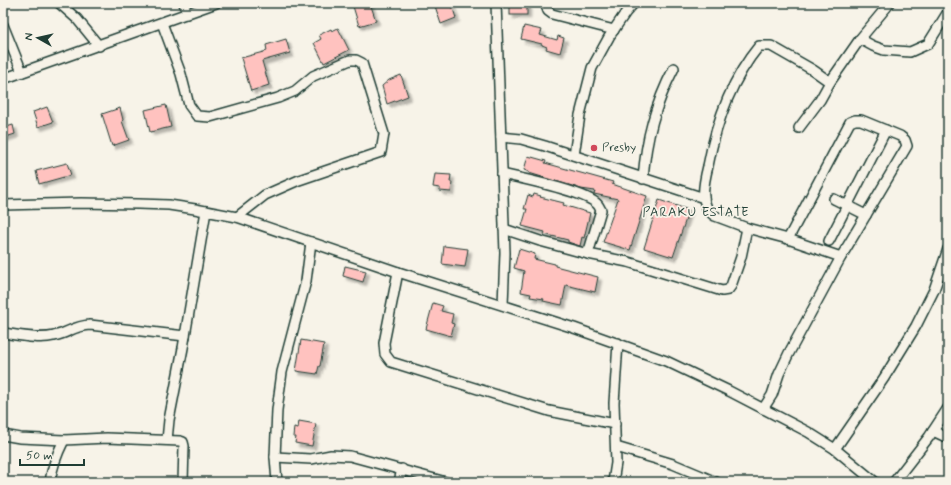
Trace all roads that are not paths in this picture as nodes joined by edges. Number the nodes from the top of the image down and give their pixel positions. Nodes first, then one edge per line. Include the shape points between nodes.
1 (59, 3) edge
2 (184, 3) edge
3 (216, 3) edge
4 (496, 3) edge
5 (545, 3) edge
6 (634, 3) edge
7 (890, 3) edge
8 (948, 12) edge
9 (187, 14) junction
10 (162, 23) junction
11 (3, 25) edge
12 (614, 30) junction
13 (860, 39) junction
14 (99, 46) junction
15 (674, 68) dead end
16 (22, 72) junction
17 (3, 79) edge
18 (830, 82) junction
19 (799, 128) dead end
20 (886, 130) junction
21 (501, 137) junction
22 (574, 155) junction
23 (502, 174) junction
24 (643, 179) junction
25 (704, 198) junction
26 (834, 199) dead end
27 (3, 205) edge
28 (848, 206) junction
29 (206, 211) junction
30 (866, 215) junction
31 (237, 217) junction
32 (747, 228) junction
33 (504, 229) junction
34 (788, 239) junction
35 (828, 241) dead end
36 (311, 242) junction
37 (948, 249) edge
38 (588, 254) junction
39 (841, 257) junction
40 (398, 272) junction
41 (502, 305) junction
42 (3, 334) edge
43 (185, 336) junction
44 (618, 343) junction
45 (948, 408) edge
46 (764, 409) junction
47 (615, 424) junction
48 (933, 430) junction
49 (3, 435) edge
50 (948, 438) edge
51 (64, 440) junction
52 (167, 440) junction
53 (616, 447) junction
54 (835, 449) junction
55 (275, 457) junction
56 (402, 469) junction
57 (434, 481) edge
58 (50, 482) edge
59 (183, 482) edge
60 (277, 482) edge
61 (399, 482) edge
62 (446, 482) edge
63 (613, 482) edge
64 (716, 482) edge
65 (875, 482) edge
66 (894, 482) edge

1 - 14 street via 77,19
2 - 9 street
3 - 9 street
4 - 21 street
5 - 12 street via 548,12 552,14
6 - 12 street
7 - 13 street
8 - 13 street via 928,44 910,52 884,50
9 - 10 street
10 - 14 street
10 - 31 street via 190,106 197,116 210,117 278,98 294,91 313,76 350,60 362,63 384,134 381,152 299,180 265,195
11 - 16 street
12 - 22 street via 592,68 580,114
13 - 18 street
14 - 16 street
15 - 24 street via 650,125
16 - 17 street
18 - 19 street
18 - 25 street via 771,46 759,46 720,116 704,184
20 - 28 street
20 - 30 street via 905,140 906,146
20 - 34 street via 861,120 850,122
21 - 22 street via 521,139
21 - 23 street
22 - 24 street
23 - 33 street
23 - 38 street via 568,191 599,205 601,210
24 - 25 street
25 - 32 street via 711,214
26 - 28 street
27 - 29 street via 138,204 169,205
28 - 30 street
28 - 35 street
29 - 31 street
29 - 43 street
30 - 39 street
31 - 36 street
32 - 34 street
32 - 38 street via 731,286 728,290 722,291 628,262
33 - 38 street
33 - 41 street
34 - 39 street
36 - 40 street
36 - 55 street via 306,281 282,372 276,410
37 - 54 street via 934,290 916,326
39 - 46 street via 789,353
40 - 41 street
40 - 47 street via 384,343 385,354 391,362 549,411
41 - 44 street
42 - 43 street via 46,338 79,326 90,325
43 - 52 street
44 - 46 street via 666,361
44 - 47 street
45 - 48 street
46 - 54 street
47 - 53 street
48 - 50 street
48 - 66 street
49 - 51 street
51 - 52 street
51 - 58 street via 56,457
52 - 59 street via 183,442
53 - 63 street
53 - 64 street via 673,464
54 - 65 street
55 - 56 street via 350,456
55 - 60 street
56 - 57 street
56 - 61 street
57 - 62 street

